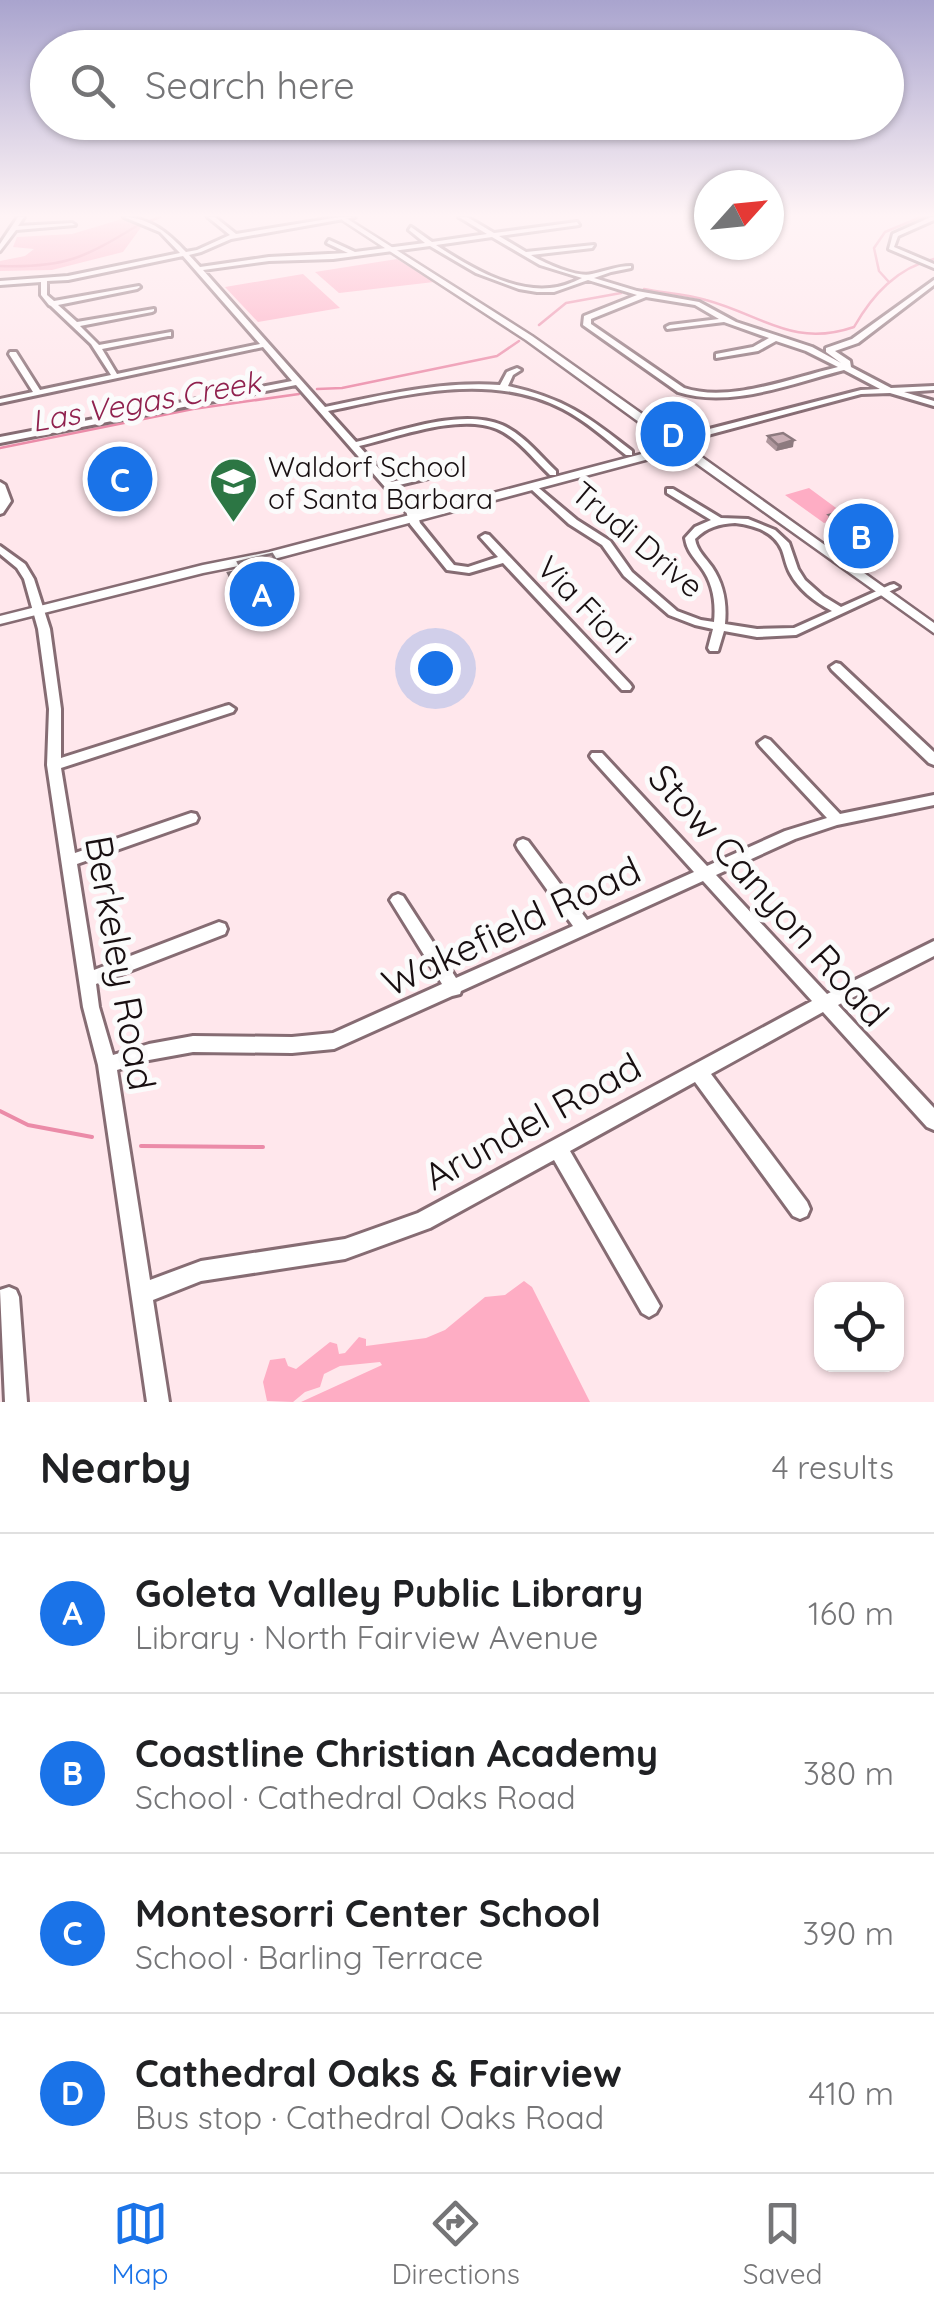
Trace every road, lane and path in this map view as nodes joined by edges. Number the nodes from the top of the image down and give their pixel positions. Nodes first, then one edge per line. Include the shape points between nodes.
1 (44, 282) edge
2 (208, 282) edge
3 (454, 282) edge
4 (507, 282) edge
5 (573, 282) edge
6 (601, 282) edge
7 (934, 282) edge
8 (137, 287) dead end
9 (644, 294) junction
10 (52, 304) junction
11 (152, 310) dead end
12 (724, 320) junction
13 (74, 325) junction
14 (670, 327) dead end
15 (168, 334) dead end
16 (775, 338) junction
17 (264, 345) junction
18 (98, 348) junction
19 (13, 354) dead end
20 (719, 356) dead end
21 (847, 367) junction
22 (517, 370) dead end
23 (115, 376) junction
24 (297, 382) junction
25 (503, 388) junction
26 (934, 388) edge
27 (890, 390) junction
28 (38, 393) junction
29 (0, 401) edge
30 (934, 404) edge
31 (323, 410) junction
32 (0, 440) edge
33 (683, 442) junction
34 (353, 445) junction
35 (628, 453) junction
36 (446, 471) dead end
37 (553, 473) junction
38 (0, 485) edge
39 (388, 485) junction
40 (534, 487) junction
41 (670, 490) dead end
42 (0, 511) edge
43 (413, 514) junction
44 (719, 521) junction
45 (485, 537) dead end
46 (0, 549) edge
47 (504, 559) junction
48 (888, 589) junction
49 (38, 610) junction
50 (839, 610) junction
51 (934, 616) edge
52 (0, 620) edge
53 (719, 628) junction
54 (934, 629) edge
55 (714, 648) dead end
56 (836, 667) dead end
57 (626, 687) dead end
58 (229, 710) dead end
59 (765, 743) dead end
60 (597, 756) dead end
61 (934, 760) edge
62 (54, 765) junction
63 (934, 800) edge
64 (191, 818) dead end
65 (837, 820) junction
66 (523, 845) dead end
67 (69, 861) junction
68 (703, 874) junction
69 (398, 900) dead end
70 (219, 928) dead end
71 (584, 928) junction
72 (934, 948) edge
73 (87, 980) junction
74 (454, 990) junction
75 (823, 1004) junction
76 (107, 1066) junction
77 (698, 1071) junction
78 (934, 1121) edge
79 (558, 1149) junction
80 (800, 1208) dead end
81 (142, 1294) junction
82 (0, 1302) edge
83 (649, 1306) dead end
84 (16, 1402) edge
85 (158, 1402) edge

1 - 10 street
2 - 17 street
3 - 33 main road
4 - 5 street via 553,290
6 - 9 street
7 - 21 street via 863,335 829,350
8 - 10 street
9 - 12 street via 697,303
9 - 21 street via 594,312 587,326 681,390 732,396
10 - 13 street
11 - 13 street
12 - 14 street
12 - 16 street
13 - 18 street
15 - 18 street
16 - 20 street
16 - 21 street
17 - 23 street
17 - 24 street
18 - 23 street
19 - 28 street
21 - 27 street
22 - 25 street
23 - 28 street
24 - 31 street
24 - 32 street
25 - 31 street via 434,388
25 - 35 street via 562,405
26 - 27 street
27 - 30 street
27 - 33 street
28 - 29 street
31 - 34 street
33 - 35 main road
33 - 40 main road
33 - 48 main road
34 - 37 street via 484,423 508,432
34 - 39 street
35 - 37 main road
36 - 39 street
37 - 43 main road
38 - 42 street via 6,500
39 - 43 street
40 - 43 main road
40 - 53 street, Trudi Drive via 606,543 628,574 673,613
41 - 44 street
43 - 47 street, Via Fiori via 454,569
43 - 49 main road via 252,561
44 - 50 street via 775,534 797,577
44 - 53 street via 699,528 690,546 721,597
45 - 47 street, Via Fiori
46 - 49 street, Berkeley Road via 21,566
47 - 57 street, Via Fiori
48 - 50 street, Trudi Drive
48 - 51 main road
48 - 54 main road
49 - 52 main road
49 - 62 street, Berkeley Road via 54,700
50 - 53 street, Trudi Drive via 796,631
53 - 55 street
56 - 61 street
58 - 62 street
59 - 65 street
60 - 68 street, Stow Canyon Road
62 - 67 street, Berkeley Road
63 - 65 street, Wakefield Road
64 - 67 street
65 - 68 street, Wakefield Road
66 - 71 street
67 - 73 street, Berkeley Road
68 - 71 street, Wakefield Road
68 - 75 street, Stow Canyon Road
69 - 74 street
70 - 73 street
71 - 74 street, Wakefield Road
72 - 75 street, Arundel Road
73 - 76 street, Berkeley Road
74 - 76 street, Wakefield Road via 322,1043 197,1044
75 - 77 street, Arundel Road
75 - 78 street, Stow Canyon Road
76 - 81 street, Berkeley Road
77 - 79 street, Arundel Road
77 - 80 street
79 - 81 street, Arundel Road via 378,1240 227,1264
79 - 83 street
81 - 85 street, Berkeley Road
82 - 84 street via 10,1297

